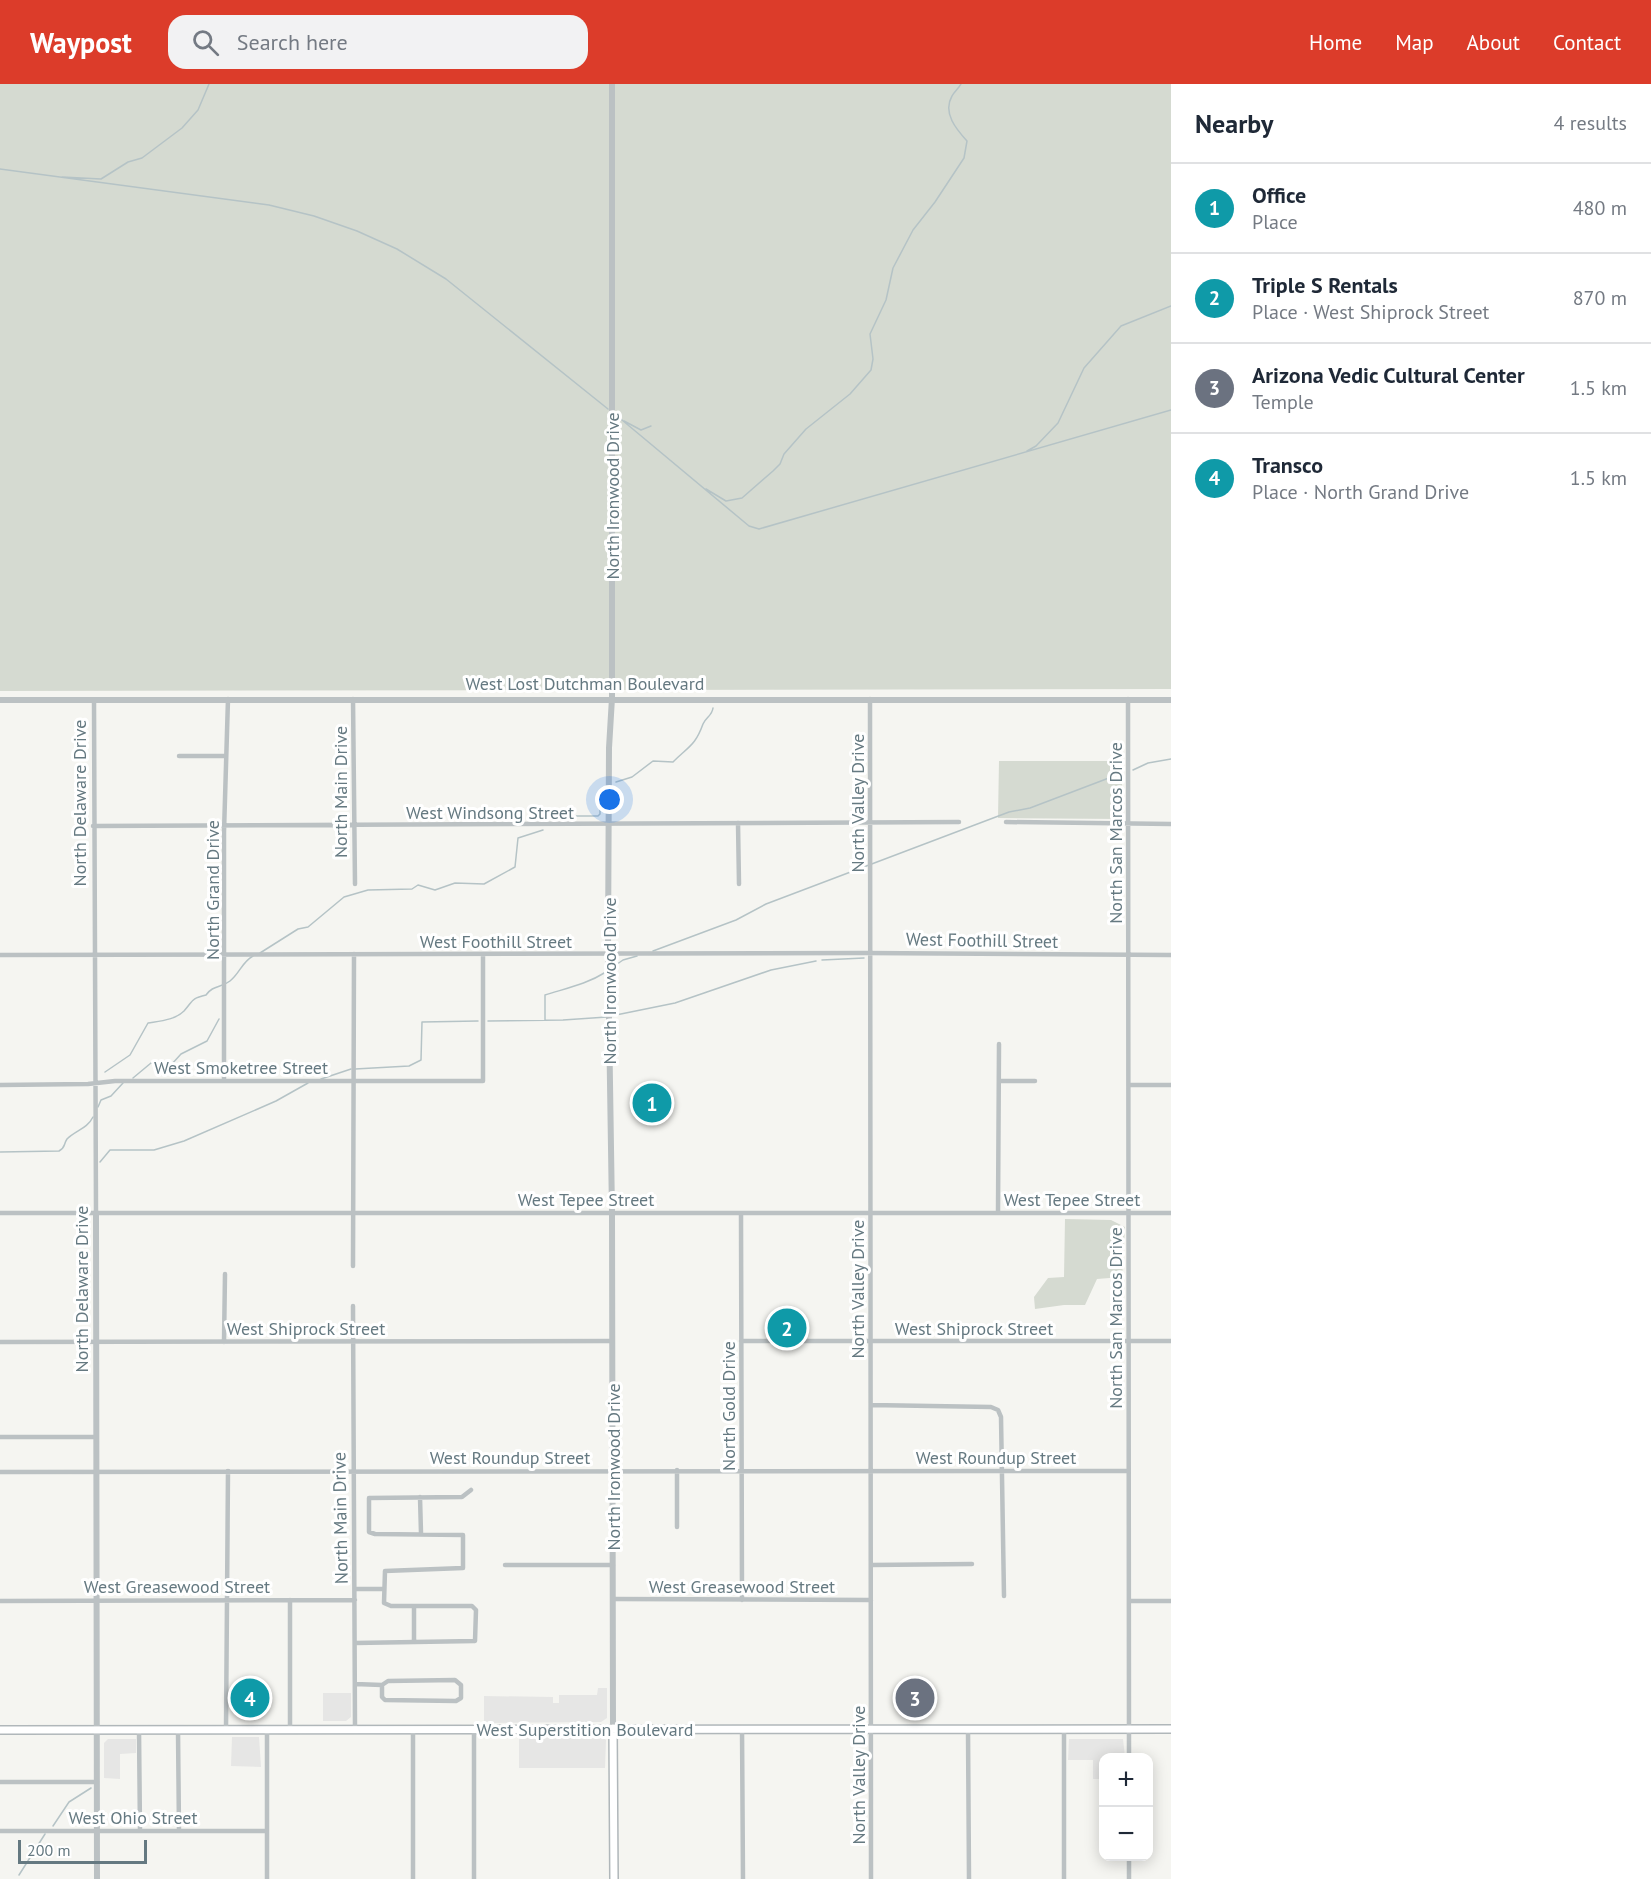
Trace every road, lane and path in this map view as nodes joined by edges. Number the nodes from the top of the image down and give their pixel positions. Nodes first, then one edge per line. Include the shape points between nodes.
1 (612, 84) edge
2 (612, 698) junction
3 (228, 699) junction
4 (353, 699) junction
5 (870, 699) junction
6 (1128, 699) junction
7 (0, 700) edge
8 (94, 700) junction
9 (1171, 700) edge
10 (179, 756) dead end
11 (226, 756) junction
12 (959, 822) dead end
13 (1006, 822) dead end
14 (738, 823) junction
15 (870, 823) junction
16 (609, 824) junction
17 (1128, 824) junction
18 (1171, 824) edge
19 (93, 826) junction
20 (224, 826) junction
21 (353, 826) junction
22 (355, 884) dead end
23 (739, 884) dead end
24 (870, 953) junction
25 (354, 954) junction
26 (483, 954) junction
27 (608, 954) junction
28 (0, 955) edge
29 (95, 955) junction
30 (226, 955) junction
31 (1128, 955) junction
32 (1171, 955) edge
33 (999, 1044) dead end
34 (224, 1081) junction
35 (354, 1081) junction
36 (999, 1081) junction
37 (1035, 1081) dead end
38 (96, 1083) junction
39 (0, 1084) edge
40 (1129, 1084) junction
41 (1171, 1085) edge
42 (352, 1212) junction
43 (612, 1212) junction
44 (741, 1212) junction
45 (871, 1212) junction
46 (0, 1213) edge
47 (96, 1213) junction
48 (998, 1213) junction
49 (1129, 1213) junction
50 (1171, 1213) edge
51 (353, 1266) dead end
52 (225, 1274) dead end
53 (353, 1306) dead end
54 (612, 1341) junction
55 (741, 1341) junction
56 (870, 1341) junction
57 (1171, 1341) edge
58 (0, 1342) edge
59 (96, 1342) junction
60 (224, 1342) junction
61 (353, 1342) junction
62 (1129, 1342) junction
63 (871, 1405) junction
64 (0, 1437) edge
65 (96, 1437) junction
66 (353, 1470) junction
67 (613, 1470) junction
68 (677, 1470) junction
69 (742, 1470) junction
70 (96, 1471) junction
71 (228, 1471) junction
72 (871, 1471) junction
73 (1000, 1471) junction
74 (1128, 1471) junction
75 (0, 1472) edge
76 (471, 1490) dead end
77 (420, 1497) junction
78 (677, 1527) dead end
79 (421, 1533) junction
80 (972, 1564) dead end
81 (505, 1565) dead end
82 (613, 1565) junction
83 (871, 1565) junction
84 (355, 1589) junction
85 (384, 1589) junction
86 (1004, 1596) dead end
87 (226, 1599) junction
88 (613, 1599) junction
89 (96, 1600) junction
90 (290, 1600) junction
91 (355, 1600) junction
92 (742, 1600) junction
93 (871, 1600) junction
94 (1171, 1600) edge
95 (0, 1601) edge
96 (1129, 1601) junction
97 (414, 1606) junction
98 (414, 1642) junction
99 (355, 1643) junction
100 (355, 1684) junction
101 (382, 1684) junction
102 (613, 1728) junction
103 (742, 1728) junction
104 (226, 1729) junction
105 (267, 1729) junction
106 (290, 1729) junction
107 (355, 1729) junction
108 (413, 1729) junction
109 (474, 1729) junction
110 (872, 1729) junction
111 (968, 1729) junction
112 (1064, 1729) junction
113 (1129, 1729) junction
114 (1171, 1729) edge
115 (0, 1730) edge
116 (96, 1730) junction
117 (139, 1730) junction
118 (178, 1730) junction
119 (1129, 1753) edge
120 (0, 1782) edge
121 (97, 1782) junction
122 (0, 1831) edge
123 (97, 1831) junction
124 (140, 1831) junction
125 (179, 1831) junction
126 (267, 1831) junction
127 (1129, 1861) edge
128 (97, 1879) edge
129 (267, 1879) edge
130 (413, 1879) edge
131 (474, 1879) edge
132 (614, 1879) edge
133 (743, 1879) edge
134 (871, 1879) edge
135 (969, 1879) edge
136 (1064, 1879) edge
137 (1129, 1879) edge

1 - 2 street, North Ironwood Drive
2 - 4 street, West Lost Dutchman Boulevard
2 - 5 street, West Lost Dutchman Boulevard
2 - 16 street, North Ironwood Drive
3 - 4 street, West Lost Dutchman Boulevard
3 - 8 street, West Lost Dutchman Boulevard
3 - 11 street, North Grand Drive
4 - 21 street, North Main Drive
5 - 6 street, West Lost Dutchman Boulevard
5 - 15 street, North Valley Drive
6 - 9 street, West Lost Dutchman Boulevard
6 - 17 street, North San Marcos Drive
7 - 8 street, West Lost Dutchman Boulevard
8 - 19 street, North Delaware Drive
10 - 11 street
11 - 20 street, North Grand Drive
12 - 15 street, West Windsong Street
13 - 17 street
14 - 15 street, West Windsong Street
14 - 16 street, West Windsong Street
14 - 23 street
15 - 24 street, North Valley Drive
16 - 21 street, West Windsong Street
16 - 27 street, North Ironwood Drive
17 - 18 street
17 - 31 street, North San Marcos Drive
19 - 20 street, West Windsong Street
19 - 29 street, North Delaware Drive
20 - 21 street, West Windsong Street
20 - 30 street, North Grand Drive
21 - 22 street, North Main Drive
24 - 27 street, West Foothill Street
24 - 31 street, West Foothill Street
24 - 45 street, North Valley Drive
25 - 26 street, West Foothill Street
25 - 30 street, West Foothill Street
25 - 35 street
26 - 27 street, West Foothill Street
26 - 35 street, West Smoketree Street via 483,1081
27 - 43 street, North Ironwood Drive
28 - 29 street, West Foothill Street
29 - 30 street, West Foothill Street
29 - 38 street, North Delaware Drive
30 - 34 street, North Grand Drive
31 - 32 street, West Foothill Street
31 - 40 street, North San Marcos Drive
33 - 36 street
34 - 35 street, West Smoketree Street
34 - 38 street, West Smoketree Street
35 - 42 street
36 - 37 street
36 - 48 street
38 - 39 street, West Smoketree Street
38 - 47 street, North Delaware Drive
40 - 41 street
40 - 49 street, North San Marcos Drive
42 - 43 street, West Tepee Street
42 - 47 street, West Tepee Street
42 - 51 street
43 - 44 street, West Tepee Street
43 - 54 street, North Ironwood Drive
44 - 45 street, West Tepee Street
44 - 55 street, North Gold Drive
45 - 48 street, West Tepee Street
45 - 56 street, North Valley Drive
46 - 47 street, West Tepee Street
47 - 59 street, North Delaware Drive
48 - 49 street, West Tepee Street
49 - 50 street, West Tepee Street
49 - 62 street, North San Marcos Drive
52 - 60 street
53 - 61 street, North Main Drive
54 - 61 street, West Shiprock Street
54 - 67 street, North Ironwood Drive
55 - 56 street, West Shiprock Street
55 - 69 street, North Gold Drive
56 - 62 street, West Shiprock Street
56 - 63 street, North Valley Drive
57 - 62 street, West Shiprock Street
58 - 59 street, West Shiprock Street
59 - 60 street, West Shiprock Street
59 - 65 street, North Delaware Drive
60 - 61 street, West Shiprock Street
61 - 66 street, North Main Drive
62 - 74 street, North San Marcos Drive
63 - 72 street, North Valley Drive
63 - 73 street via 998,1410
64 - 65 street
65 - 70 street, North Delaware Drive
66 - 67 street, West Roundup Street
66 - 71 street, West Roundup Street
66 - 84 street, North Main Drive
67 - 68 street, West Roundup Street
67 - 82 street, North Ironwood Drive
68 - 69 street, West Roundup Street
68 - 78 street
69 - 72 street, West Roundup Street
69 - 92 street, North Gold Drive
70 - 71 street, West Roundup Street
70 - 75 street, West Roundup Street
70 - 89 street, North Delaware Drive
71 - 87 street
72 - 73 street, West Roundup Street
72 - 83 street, North Valley Drive
73 - 74 street, West Roundup Street
73 - 86 street
74 - 96 street, North San Marcos Drive
76 - 77 street via 462,1497
77 - 79 street
77 - 79 street via 369,1498 369,1532
79 - 85 street via 463,1535 463,1568 385,1571
80 - 83 street
81 - 82 street
82 - 88 street, North Ironwood Drive
83 - 93 street, North Valley Drive
84 - 85 street
84 - 91 street, North Main Drive
85 - 97 street via 385,1605
87 - 89 street, West Greasewood Street
87 - 90 street, West Greasewood Street
87 - 104 street
88 - 92 street, West Greasewood Street
88 - 102 street, North Ironwood Drive
89 - 95 street, West Greasewood Street
89 - 116 street, North Delaware Drive
90 - 91 street, West Greasewood Street
90 - 106 street
91 - 99 street, North Main Drive
92 - 93 street, West Greasewood Street
93 - 110 street, North Valley Drive
94 - 96 street
96 - 113 street, North San Marcos Drive
97 - 98 street
97 - 98 street via 475,1608 475,1641
98 - 99 street
99 - 100 street, North Main Drive
100 - 101 street
100 - 107 street, North Main Drive
101 - 101 street via 382,1697 386,1700 461,1698 461,1684 455,1680
102 - 103 main road, West Superstition Boulevard
102 - 109 main road, West Superstition Boulevard
102 - 132 main road, North Ironwood Drive
103 - 110 main road, West Superstition Boulevard
103 - 133 street
104 - 105 main road, West Superstition Boulevard
104 - 118 main road, West Superstition Boulevard
105 - 106 main road, West Superstition Boulevard
105 - 126 street
106 - 107 main road, West Superstition Boulevard
107 - 108 main road, West Superstition Boulevard
108 - 109 main road, West Superstition Boulevard
108 - 130 street
109 - 131 street
110 - 111 main road, West Superstition Boulevard
110 - 134 street, North Valley Drive
111 - 112 main road, West Superstition Boulevard
111 - 135 street
112 - 113 main road, West Superstition Boulevard
112 - 136 street
113 - 114 main road, West Superstition Boulevard
113 - 119 street, North San Marcos Drive
115 - 116 main road, West Superstition Boulevard
116 - 117 main road, West Superstition Boulevard
116 - 121 street, North Delaware Drive
117 - 118 main road, West Superstition Boulevard
117 - 124 street
118 - 125 street
120 - 121 street
121 - 123 street, North Delaware Drive
122 - 123 street, West Ohio Street
123 - 124 street, West Ohio Street
123 - 128 street, North Delaware Drive
124 - 125 street, West Ohio Street
125 - 126 street, West Ohio Street
126 - 129 street
127 - 137 street

